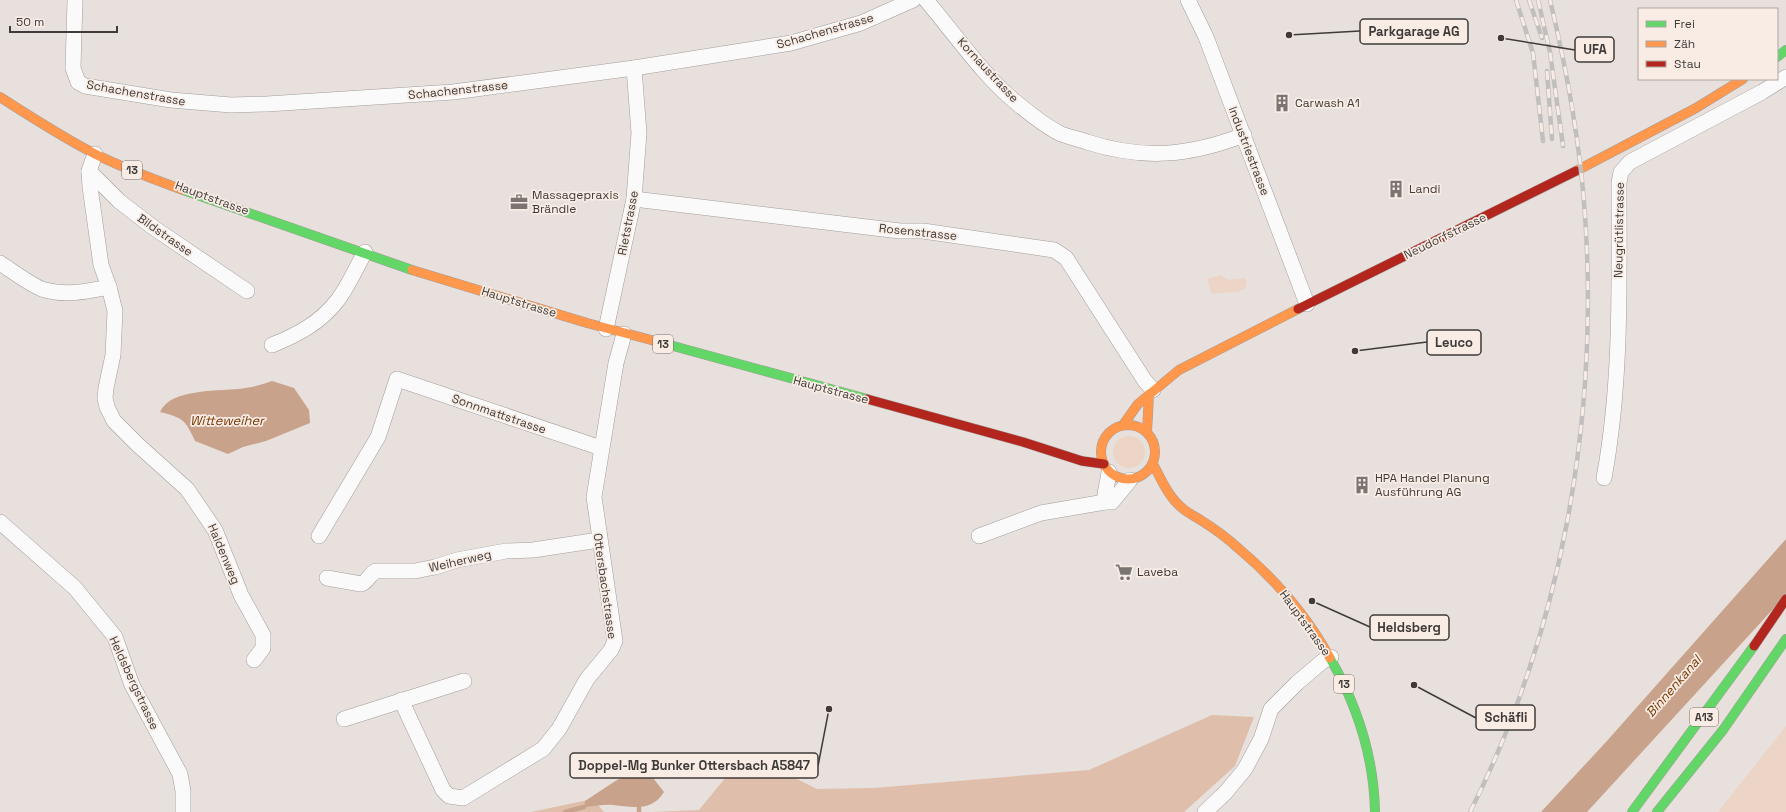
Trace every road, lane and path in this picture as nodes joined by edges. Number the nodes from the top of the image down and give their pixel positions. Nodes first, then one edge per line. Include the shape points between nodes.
1 (75, 0) edge
2 (913, 0) edge
3 (926, 0) edge
4 (1188, 0) edge
5 (1786, 50) edge
6 (1778, 56) edge
7 (634, 68) junction
8 (1786, 77) edge
9 (1741, 80) edge
10 (0, 97) edge
11 (1244, 135) junction
12 (95, 154) junction
13 (89, 171) junction
14 (634, 199) junction
15 (365, 252) junction
16 (0, 263) edge
17 (109, 287) junction
18 (247, 291) dead end
19 (1307, 304) junction
20 (606, 329) junction
21 (624, 334) junction
22 (272, 345) dead end
23 (1151, 392) junction
24 (1123, 425) junction
25 (1147, 432) junction
26 (1102, 442) junction
27 (1089, 446) dead end
28 (601, 448) junction
29 (1076, 449) dead end
30 (1058, 452) junction
31 (1153, 464) junction
32 (1106, 468) junction
33 (1604, 478) dead end
34 (1132, 479) junction
35 (1145, 485) dead end
36 (1155, 492) dead end
37 (1174, 500) junction
38 (1105, 502) junction
39 (0, 522) edge
40 (320, 536) dead end
41 (979, 536) dead end
42 (599, 540) junction
43 (327, 578) dead end
44 (1786, 599) edge
45 (1786, 639) edge
46 (1331, 657) junction
47 (254, 660) dead end
48 (464, 680) dead end
49 (401, 700) junction
50 (344, 719) dead end
51 (183, 812) edge
52 (1205, 812) edge
53 (1375, 812) edge
54 (1632, 812) edge
55 (1657, 812) edge

1 - 7 street, Schachenstrasse via 73,68 78,82 85,86 185,102 267,104 453,92
2 - 7 street, Schachenstrasse via 861,23 791,43
3 - 11 street, Kornaustrasse via 986,72 1018,104 1061,133 1104,147 1149,154 1183,152 1216,146
4 - 11 street, Industriestrasse via 1206,37
5 - 6 main road
7 - 14 street, Rietstrasse via 639,132
8 - 33 street, Neugrütlistrasse via 1736,107 1630,162 1621,172 1618,337 1611,439
9 - 19 main road, Neudorfstrasse via 1696,108 1546,186
10 - 12 main road, Hauptstrasse / 13 via 41,124
11 - 19 street, Industriestrasse
12 - 13 street
12 - 15 main road, Hauptstrasse / 13 via 139,174
13 - 17 street, Haldenweg via 101,265
13 - 18 street, Bildstrasse via 119,201 154,228
14 - 20 street, Rietstrasse
14 - 23 street, Rosenstrasse via 900,231 923,231 1054,250 1066,258
15 - 20 main road, Hauptstrasse / 13 via 413,270
15 - 22 street via 337,301 315,323 299,334
16 - 17 street via 43,290 62,293 84,292
17 - 47 street, Haldenweg via 115,311 115,335 105,398 107,407 114,421 187,489 216,530 241,595 263,635 263,648
19 - 23 main road, Neudorfstrasse via 1179,370
20 - 21 main road, Hauptstrasse / 13
21 - 28 street, Ottersbachstrasse via 616,363
21 - 30 main road, Hauptstrasse / 13
23 - 24 main road, Neudorfstrasse via 1138,404
23 - 25 main road
24 - 25 main road via 1136,426
24 - 26 main road via 1110,431
25 - 31 main road via 1154,443
26 - 27 main road
26 - 32 main road via 1101,450
28 - 40 street, Sonnmattstrasse via 397,379 378,437
28 - 42 street, Ottersbachstrasse via 594,497
29 - 30 main road, Hauptstrasse / 13
30 - 32 main road, Hauptstrasse / 13
31 - 34 main road via 1142,476
31 - 37 main road, Hauptstrasse / 13
32 - 34 main road via 1117,477
32 - 38 street via 1108,482 1104,492
34 - 35 main road
34 - 38 street via 1112,502
36 - 37 main road, Hauptstrasse / 13
37 - 46 main road, Hauptstrasse / 13 via 1182,509 1245,554 1278,585 1311,626
38 - 41 street via 1041,513
39 - 51 street, Heldsbergstrasse via 75,588 115,637 132,685 180,774
42 - 43 street, Weiherweg via 533,550 506,551 414,571 376,571 361,584
42 - 49 street, Ottersbachstrasse via 615,641 611,650 587,679 552,739 528,759 463,798 450,796 443,790
44 - 54 main road, A13 via 1734,676
45 - 55 main road, A13 via 1723,730
46 - 52 street via 1297,683 1271,709 1261,738 1244,769 1226,792
46 - 53 main road, Hauptstrasse / 13 via 1345,685 1365,738
48 - 49 street
49 - 50 street

